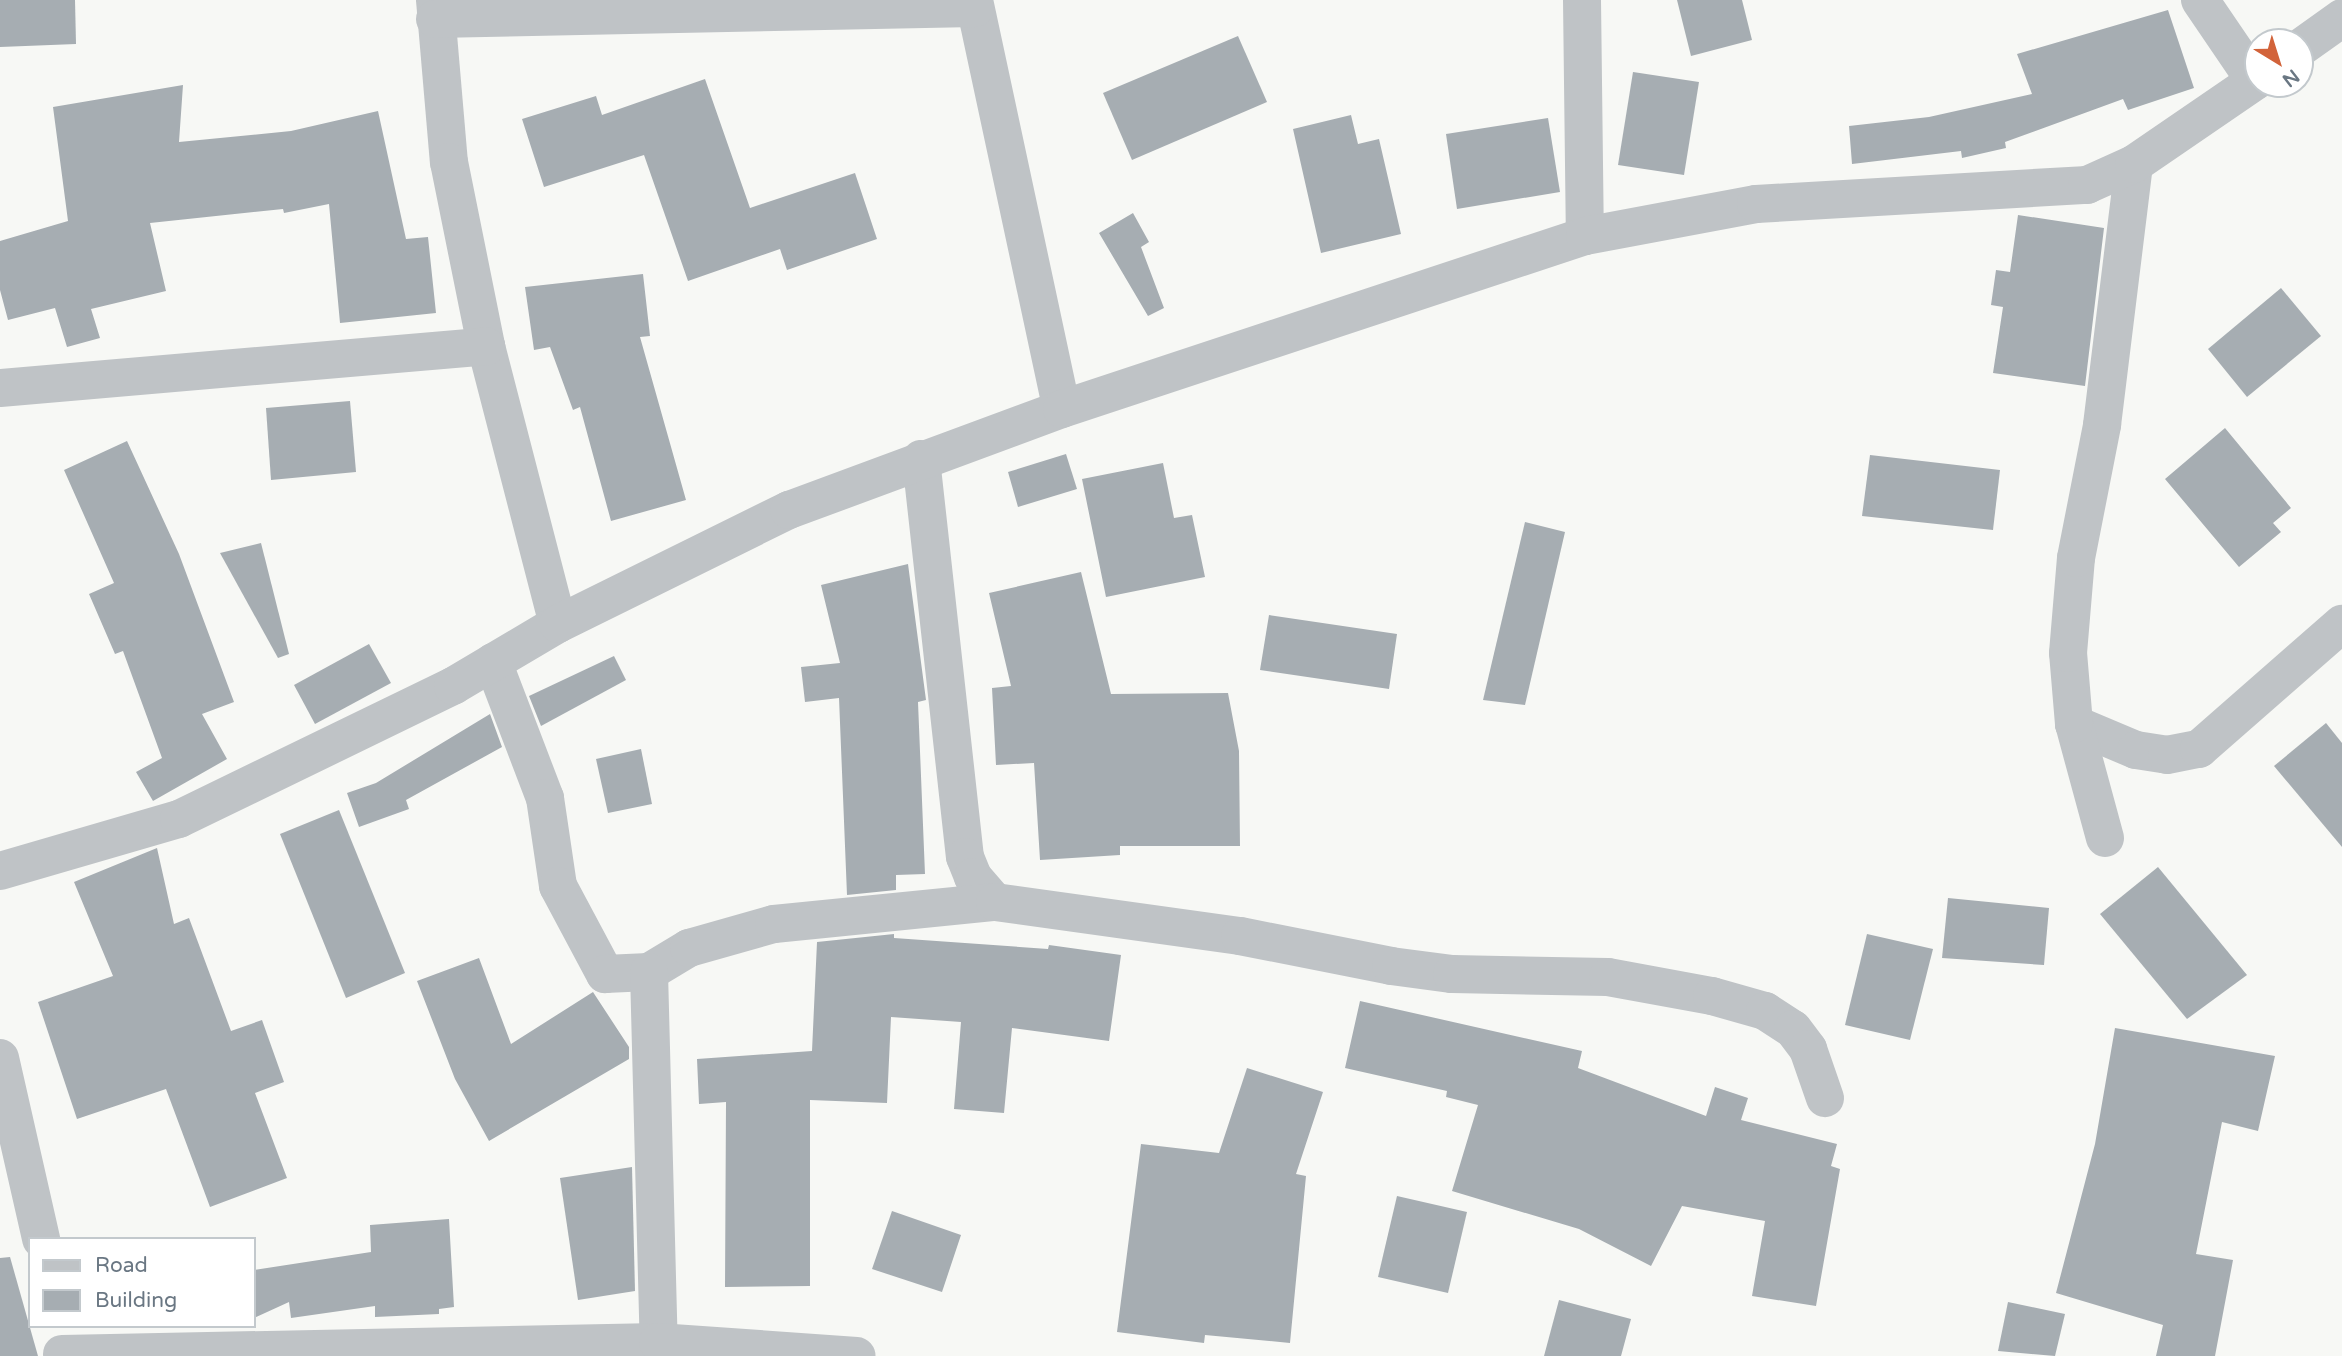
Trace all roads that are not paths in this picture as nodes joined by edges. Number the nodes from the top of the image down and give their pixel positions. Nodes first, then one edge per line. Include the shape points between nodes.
1 (1582, 0) edge
2 (2200, 0) edge
3 (974, 4) edge
4 (435, 10) edge
5 (2342, 18) edge
6 (2314, 38) edge
7 (2244, 62) edge
8 (2244, 89) edge
9 (2134, 164) junction
10 (1585, 236) junction
11 (486, 346) junction
12 (0, 388) edge
13 (1062, 409) junction
14 (921, 459) junction
15 (558, 624) junction
16 (2342, 624) edge
17 (493, 662) junction
18 (2074, 724) junction
19 (2105, 838) dead end
20 (0, 872) edge
21 (995, 902) junction
22 (649, 972) junction
23 (0, 1058) edge
24 (1825, 1098) dead end
25 (41, 1237) edge
26 (60, 1346) edge
27 (658, 1349) edge
28 (857, 1356) edge

1 - 10 street
2 - 7 street
3 - 4 street
3 - 13 street
4 - 11 street via 449,162
5 - 6 street
8 - 9 street
9 - 10 street via 2087,185 1756,204
9 - 18 street via 2102,425 2076,558 2068,653
10 - 13 street
11 - 12 street
11 - 15 street
13 - 14 street
14 - 15 street via 789,510
14 - 21 street via 965,858 973,877
15 - 17 street
16 - 18 street via 2199,749 2167,755 2136,750
17 - 20 street via 358,734 179,818
17 - 22 street via 545,798 558,886 592,956 605,974
18 - 19 street
21 - 22 street via 774,924 688,948
21 - 24 street via 1240,936 1452,974 1608,977 1712,996 1765,1011 1793,1029 1808,1049
22 - 27 street
23 - 25 street
26 - 27 street
27 - 28 street

